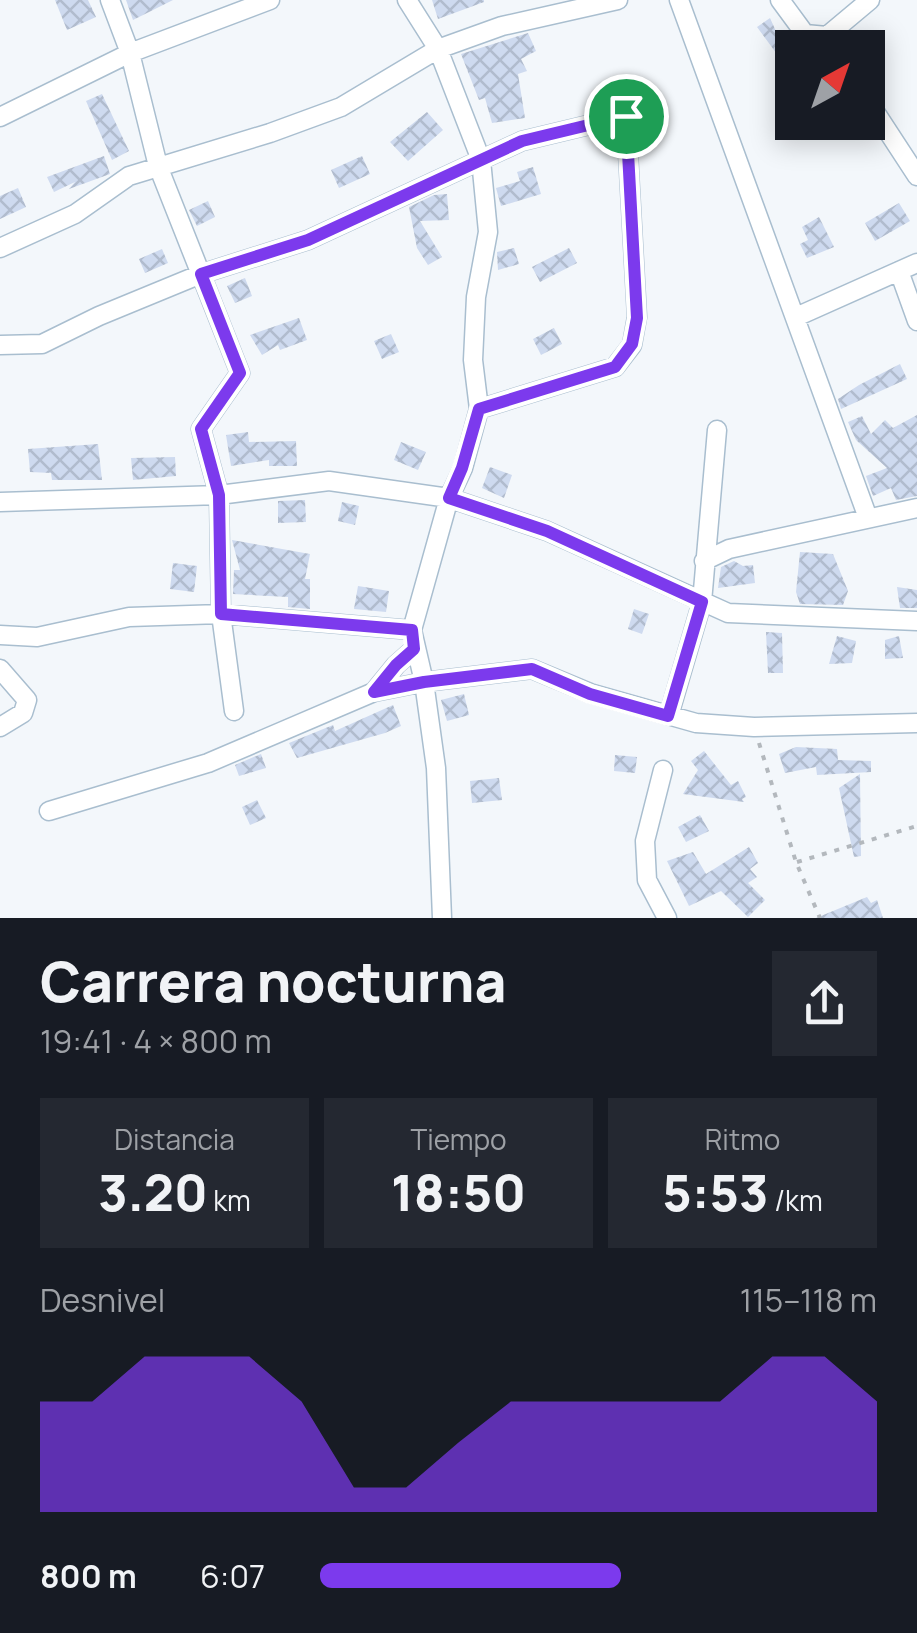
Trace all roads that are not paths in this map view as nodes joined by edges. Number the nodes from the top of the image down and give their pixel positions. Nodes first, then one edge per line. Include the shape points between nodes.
1 (110, 0) edge
2 (270, 0) edge
3 (407, 0) edge
4 (618, 0) edge
5 (679, 0) edge
6 (780, 0) edge
7 (870, 0) edge
8 (802, 30) edge
9 (842, 30) edge
10 (438, 49) junction
11 (130, 53) junction
12 (0, 116) edge
13 (885, 127) edge
14 (481, 160) junction
15 (158, 166) junction
16 (917, 176) edge
17 (0, 248) edge
18 (908, 267) edge
19 (201, 274) junction
20 (796, 317) junction
21 (917, 321) edge
22 (0, 346) edge
23 (479, 409) junction
24 (717, 430) dead end
25 (219, 495) junction
26 (449, 498) junction
27 (0, 502) edge
28 (917, 508) edge
29 (868, 518) junction
30 (704, 561) junction
31 (702, 602) junction
32 (221, 614) junction
33 (917, 621) edge
34 (0, 636) edge
35 (413, 640) junction
36 (0, 669) edge
37 (424, 682) junction
38 (374, 692) junction
39 (234, 711) dead end
40 (668, 716) junction
41 (917, 724) edge
42 (0, 727) edge
43 (663, 770) dead end
44 (49, 811) dead end
45 (442, 918) edge
46 (667, 918) edge

1 - 11 street
2 - 11 street
3 - 10 street
4 - 10 street via 502,26
5 - 20 street
6 - 8 street
7 - 9 street
10 - 14 street
10 - 15 street via 341,108
11 - 12 street
11 - 15 street
13 - 16 street
14 - 19 street via 308,240
14 - 23 street via 488,232 476,297
14 - 23 street via 522,141 626,116 637,318 632,344 615,367
15 - 17 street
15 - 19 street
18 - 20 street
18 - 21 street
19 - 22 street via 42,344
19 - 25 street via 240,373 201,429
20 - 29 street
23 - 26 street
24 - 30 street
25 - 26 street via 328,482
25 - 27 street
25 - 32 street
26 - 31 street via 547,531
26 - 35 street
28 - 29 street
29 - 30 street via 729,549
30 - 31 street
31 - 33 street via 728,613
31 - 40 street
32 - 34 street via 129,617 37,637
32 - 35 street
32 - 39 street
35 - 37 street
35 - 38 street
36 - 42 street via 27,700 23,713
37 - 38 street
37 - 40 street via 532,669
37 - 45 street via 436,768
38 - 44 street via 208,763
40 - 41 street via 720,727
43 - 46 street via 644,841 647,880

